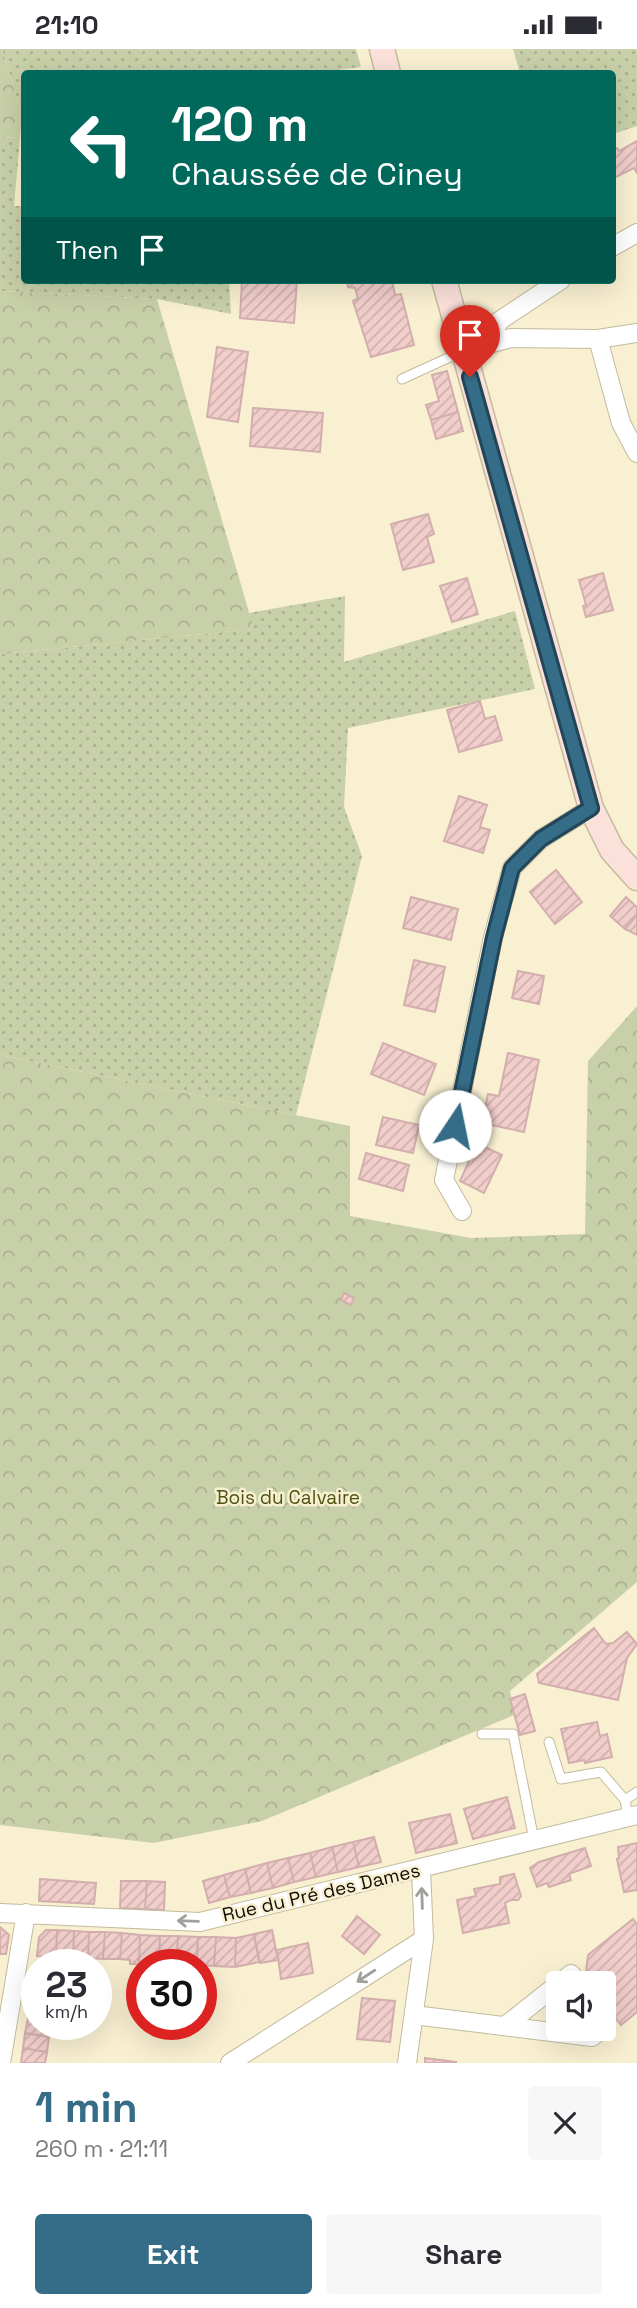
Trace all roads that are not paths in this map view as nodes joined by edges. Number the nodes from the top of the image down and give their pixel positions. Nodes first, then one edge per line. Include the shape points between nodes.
1 (382, 49) edge
2 (387, 70) edge
3 (637, 233) edge
4 (616, 245) edge
5 (445, 284) edge
6 (555, 284) edge
7 (637, 333) edge
8 (598, 339) junction
9 (488, 344) junction
10 (463, 351) junction
11 (402, 379) dead end
12 (637, 453) edge
13 (591, 808) junction
14 (637, 878) edge
15 (462, 1211) dead end
16 (482, 1734) dead end
17 (549, 1742) dead end
18 (637, 1792) edge
19 (630, 1811) edge
20 (534, 1840) junction
21 (421, 1869) junction
22 (0, 1913) edge
23 (26, 1913) junction
24 (424, 1939) junction
25 (546, 1993) edge
26 (414, 2015) junction
27 (505, 2026) junction
28 (546, 2031) edge
29 (1, 2063) edge
30 (230, 2063) edge
31 (407, 2063) edge

1 - 2 main road
3 - 4 street
5 - 10 main road
6 - 9 street via 499,321
7 - 8 street
8 - 9 street via 511,338
8 - 12 street via 621,423
9 - 10 street
10 - 11 lane
10 - 13 main road
13 - 14 main road via 612,850
13 - 15 street via 541,839 512,868 443,1180
16 - 20 lane via 513,1734
17 - 19 lane via 561,1779 601,1772
18 - 19 lane
19 - 20 street, Rue du Pré des Dames
20 - 21 street, Rue du Pré des Dames
21 -> 23 street, Rue du Pré des Dames via 200,1921
24 -> 21 street
22 - 23 street, Rue du Pré des Dames
23 - 29 street
24 - 26 street
24 -> 30 street
25 - 27 street
26 - 27 street
26 - 31 street
27 - 28 street

